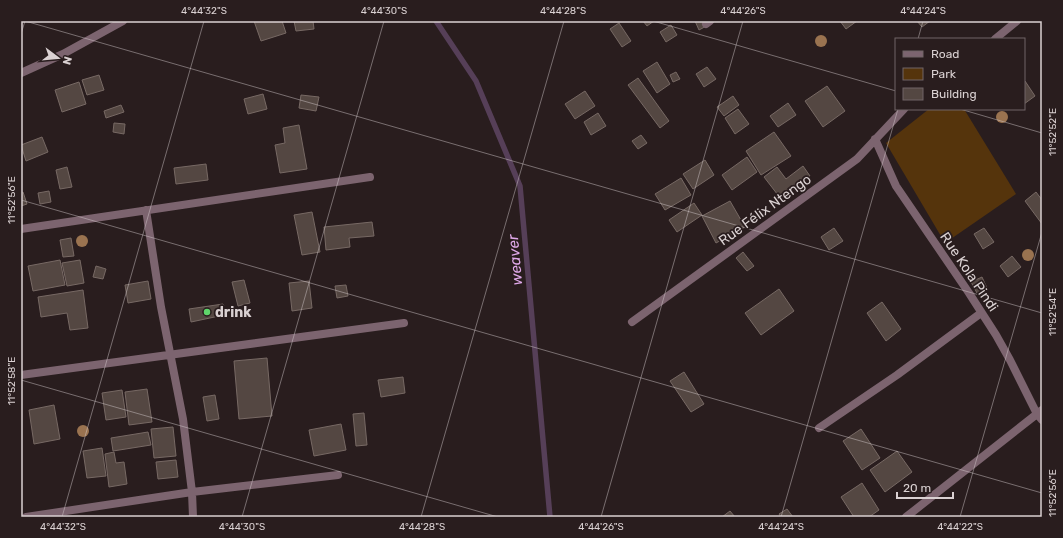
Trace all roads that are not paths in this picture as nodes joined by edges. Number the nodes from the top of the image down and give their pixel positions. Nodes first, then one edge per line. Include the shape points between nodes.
1 (123, 21) edge
2 (1017, 21) edge
3 (996, 38) edge
4 (21, 73) edge
5 (903, 110) edge
6 (875, 140) junction
7 (370, 177) dead end
8 (146, 210) junction
9 (21, 229) edge
10 (981, 312) junction
11 (632, 322) dead end
12 (404, 323) dead end
13 (170, 355) junction
14 (21, 375) edge
15 (1040, 415) edge
16 (819, 428) dead end
17 (338, 475) dead end
18 (192, 492) junction
19 (26, 517) edge
20 (193, 517) edge
21 (906, 517) edge

1 - 4 street via 63,54
2 - 3 street
5 - 6 street, Rue Félix Ntengo
6 - 10 street, Rue Kola Pindi via 896,186
6 - 11 street, Rue Félix Ntengo via 857,159
7 - 8 street
8 - 9 street
8 - 13 street
10 - 15 street, Rue Kola Pindi
10 - 16 street via 898,376
12 - 13 street
13 - 14 street
13 - 18 street via 183,419
15 - 21 street
17 - 18 street
18 - 19 street
18 - 20 street

